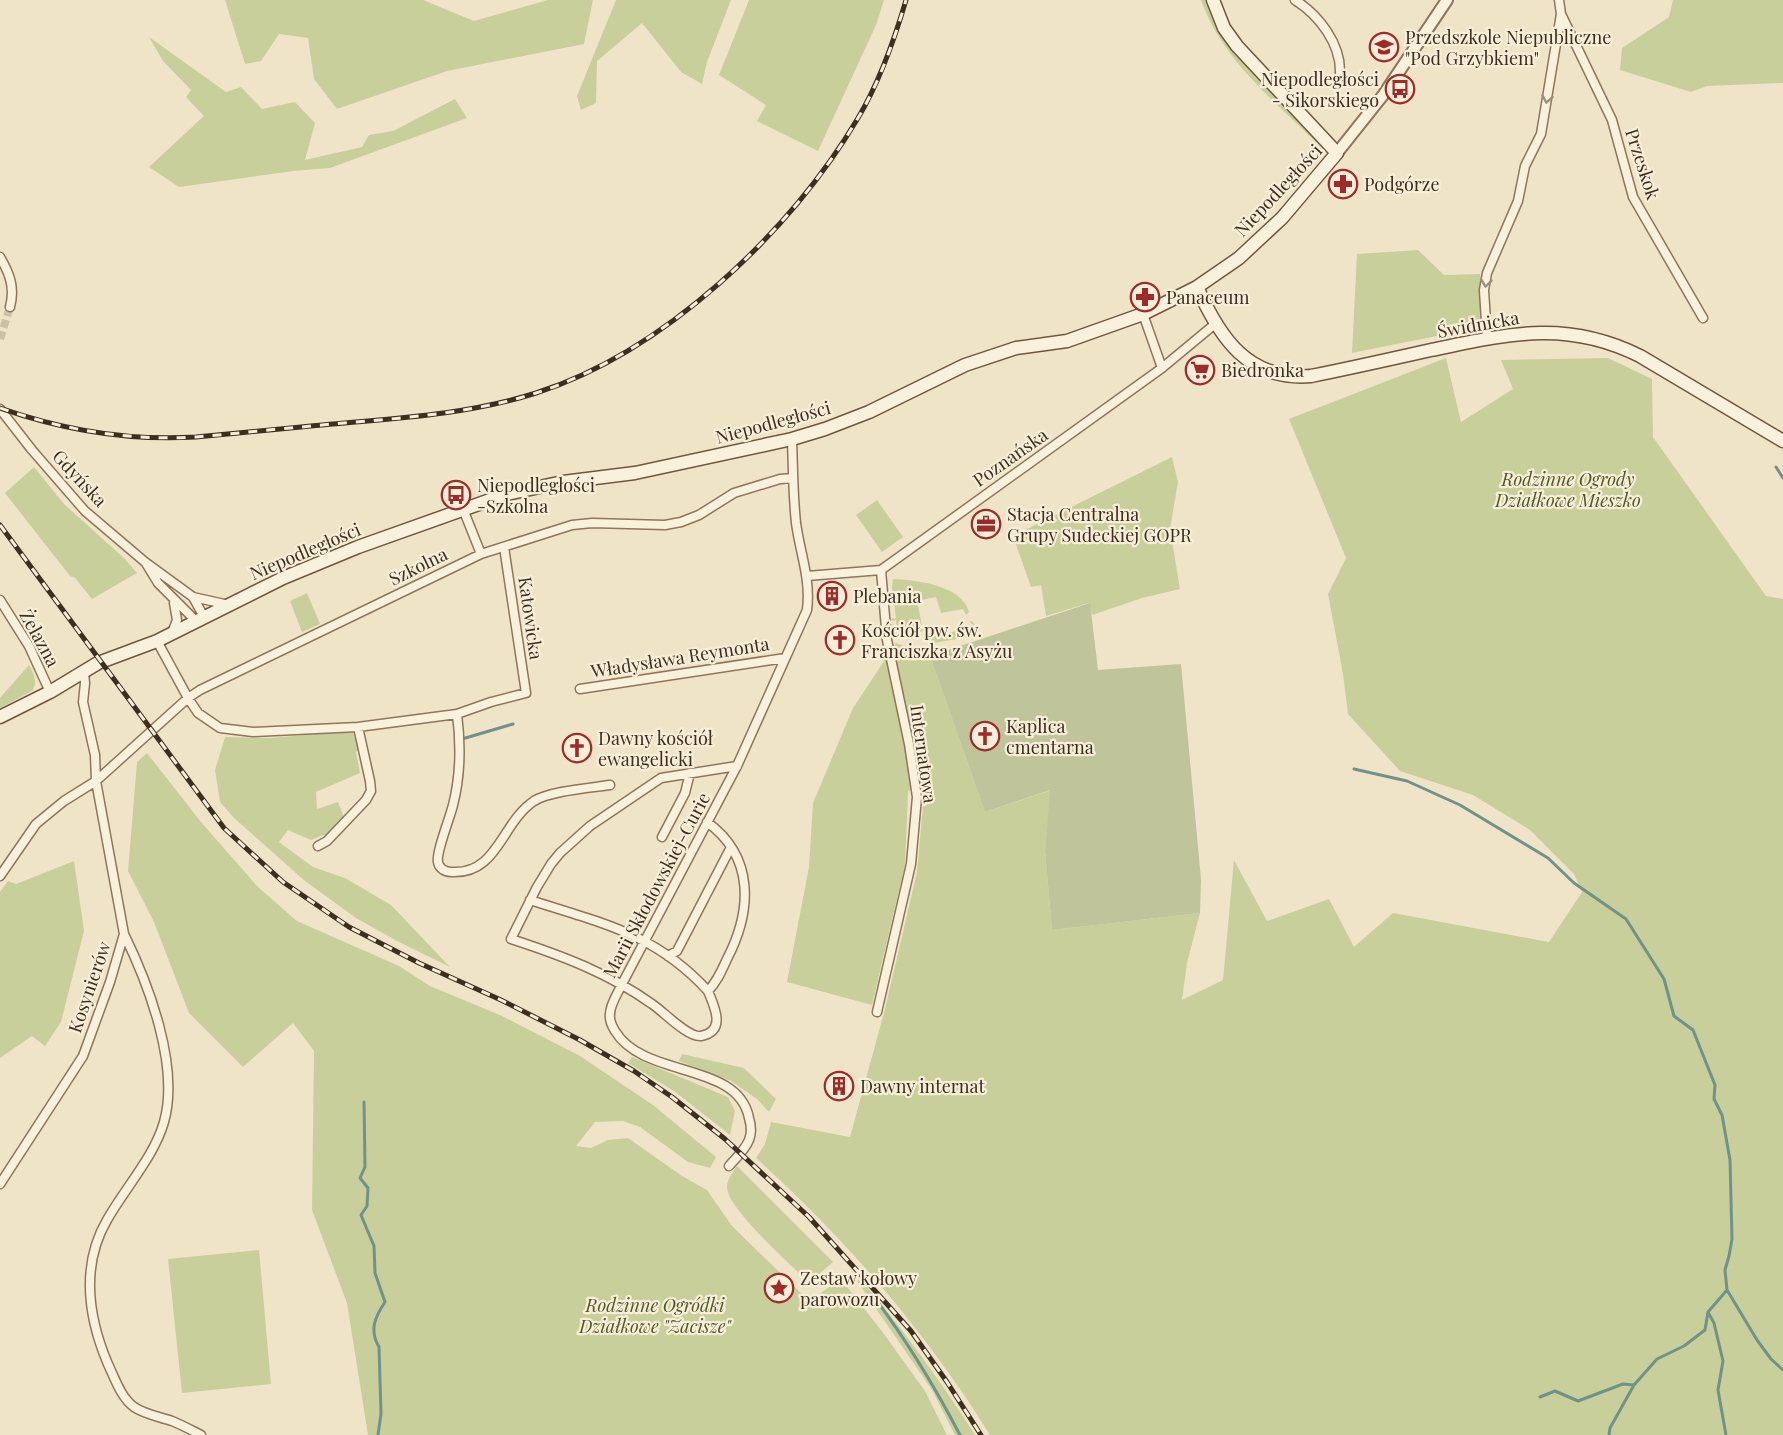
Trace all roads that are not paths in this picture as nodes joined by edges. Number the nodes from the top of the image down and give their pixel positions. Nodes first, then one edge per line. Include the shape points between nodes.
1 (1213, 0) edge
2 (1295, 0) edge
3 (1447, 0) edge
4 (1560, 0) edge
5 (1561, 14) junction
6 (1340, 73) dead end
7 (1337, 153) junction
8 (0, 257) edge
9 (1197, 287) junction
10 (10, 307) tunnel mouth
11 (1143, 314) junction
12 (1703, 318) dead end
13 (1215, 324) junction
14 (1487, 338) junction
15 (1162, 368) junction
16 (0, 409) edge
17 (792, 439) junction
18 (1783, 441) edge
19 (793, 478) junction
20 (463, 509) junction
21 (504, 547) junction
22 (481, 554) junction
23 (145, 562) junction
24 (881, 570) junction
25 (807, 576) junction
26 (193, 597) junction
27 (0, 600) edge
28 (174, 600) junction
29 (229, 605) junction
30 (200, 619) junction
31 (172, 633) junction
32 (157, 641) junction
33 (785, 657) junction
34 (84, 673) junction
35 (580, 689) dead end
36 (50, 692) junction
37 (188, 698) junction
38 (457, 714) junction
39 (0, 717) edge
40 (358, 727) junction
41 (737, 766) junction
42 (690, 773) junction
43 (96, 781) junction
44 (610, 785) dead end
45 (707, 822) junction
46 (662, 837) dead end
47 (318, 846) dead end
48 (731, 847) junction
49 (0, 876) edge
50 (530, 900) junction
51 (124, 934) junction
52 (645, 941) junction
53 (668, 956) junction
54 (622, 984) junction
55 (708, 991) junction
56 (877, 1012) dead end
57 (729, 1166) dead end
58 (0, 1184) edge
59 (201, 1435) edge

1 - 7 main road via 1224,28 1237,46
2 - 6 street via 1322,24 1341,61
3 - 7 street, Niepodległości via 1392,84
4 - 5 street, Przeskok
5 - 12 street, Przeskok via 1612,120 1633,197
5 -> 14 street, Przeskok via 1541,134 1525,166 1518,201 1487,273
7 - 9 main road, Niepodległości via 1262,237
8 - 10 street via 13,285
9 - 11 main road, Niepodległości
9 - 13 main road, Świdnicka
11 - 15 street
11 - 17 main road, Niepodległości via 1067,341 1016,348 965,365 860,415
13 - 14 main road, Świdnicka via 1236,350 1258,367 1298,377
13 - 15 street, Poznańska
14 - 18 main road, Świdnicka via 1562,333 1618,345
15 - 24 street, Poznańska
16 - 23 street, Gdyńska via 85,511
17 - 19 street, Marii Skłodowskiej-Curie
17 - 20 main road, Niepodległości via 634,473 530,488
19 - 21 street, Szkolna via 734,493 681,522 572,525
19 - 25 street, Marii Skłodowskiej-Curie via 796,524
20 - 22 street
20 - 29 main road, Niepodległości via 332,557
21 - 22 street, Szkolna
21 - 38 street, Katowicka via 526,693
22 - 37 street, Szkolna
23 - 26 street, Gdyńska
23 - 28 street, Gdyńska
24 - 25 street
24 - 56 street, Internatowa via 888,640 917,797 911,864
25 - 33 street, Marii Skłodowskiej-Curie via 807,610
26 - 29 street, Gdyńska
26 - 30 street, Gdyńska
27 - 36 street, Żelazna via 29,646
28 - 30 street, Gdyńska
28 - 31 street via 177,620
29 - 30 main road, Niepodległości
30 - 31 main road, Niepodległości
31 - 32 main road, Niepodległości
32 - 34 main road, Niepodległości via 98,663
32 - 37 street
33 - 35 street, Władysława Reymonta
33 - 41 street, Marii Skłodowskiej-Curie
34 - 36 main road, Niepodległości
34 - 43 street, Kosynierów via 83,702 95,755
36 - 39 main road, Niepodległości
37 - 40 street via 198,713 219,728 253,732
37 - 43 street, Szkolna
38 - 40 street
38 - 44 street via 460,764 454,802 438,853 440,867 448,872 484,864 519,814 534,802 546,796
40 - 47 street via 371,791 327,841
41 - 42 street
41 - 45 street, Marii Skłodowskiej-Curie
42 - 46 street via 685,793
42 - 50 street via 661,778 582,833 560,853
43 - 49 street, Szkolna via 36,824
43 - 51 street, Kosynierów
45 - 48 street
45 - 52 street, Marii Skłodowskiej-Curie
48 - 53 street via 677,951
48 - 55 street via 739,859 745,883 744,907 733,949
50 - 52 street via 626,931
50 - 54 street via 511,939
51 - 58 street, Kosynierów via 83,1056
51 - 59 street via 160,1022 167,1108 149,1154 106,1221 96,1245 90,1265 90,1297 100,1346 120,1391 132,1405
52 - 53 street
52 - 54 street, Marii Skłodowskiej-Curie
53 - 55 street
54 - 55 street via 679,1026 701,1036 717,1025
54 - 57 street, Marii Skłodowskiej-Curie via 609,1013 624,1043 675,1068 720,1082 745,1103 751,1124 749,1139

